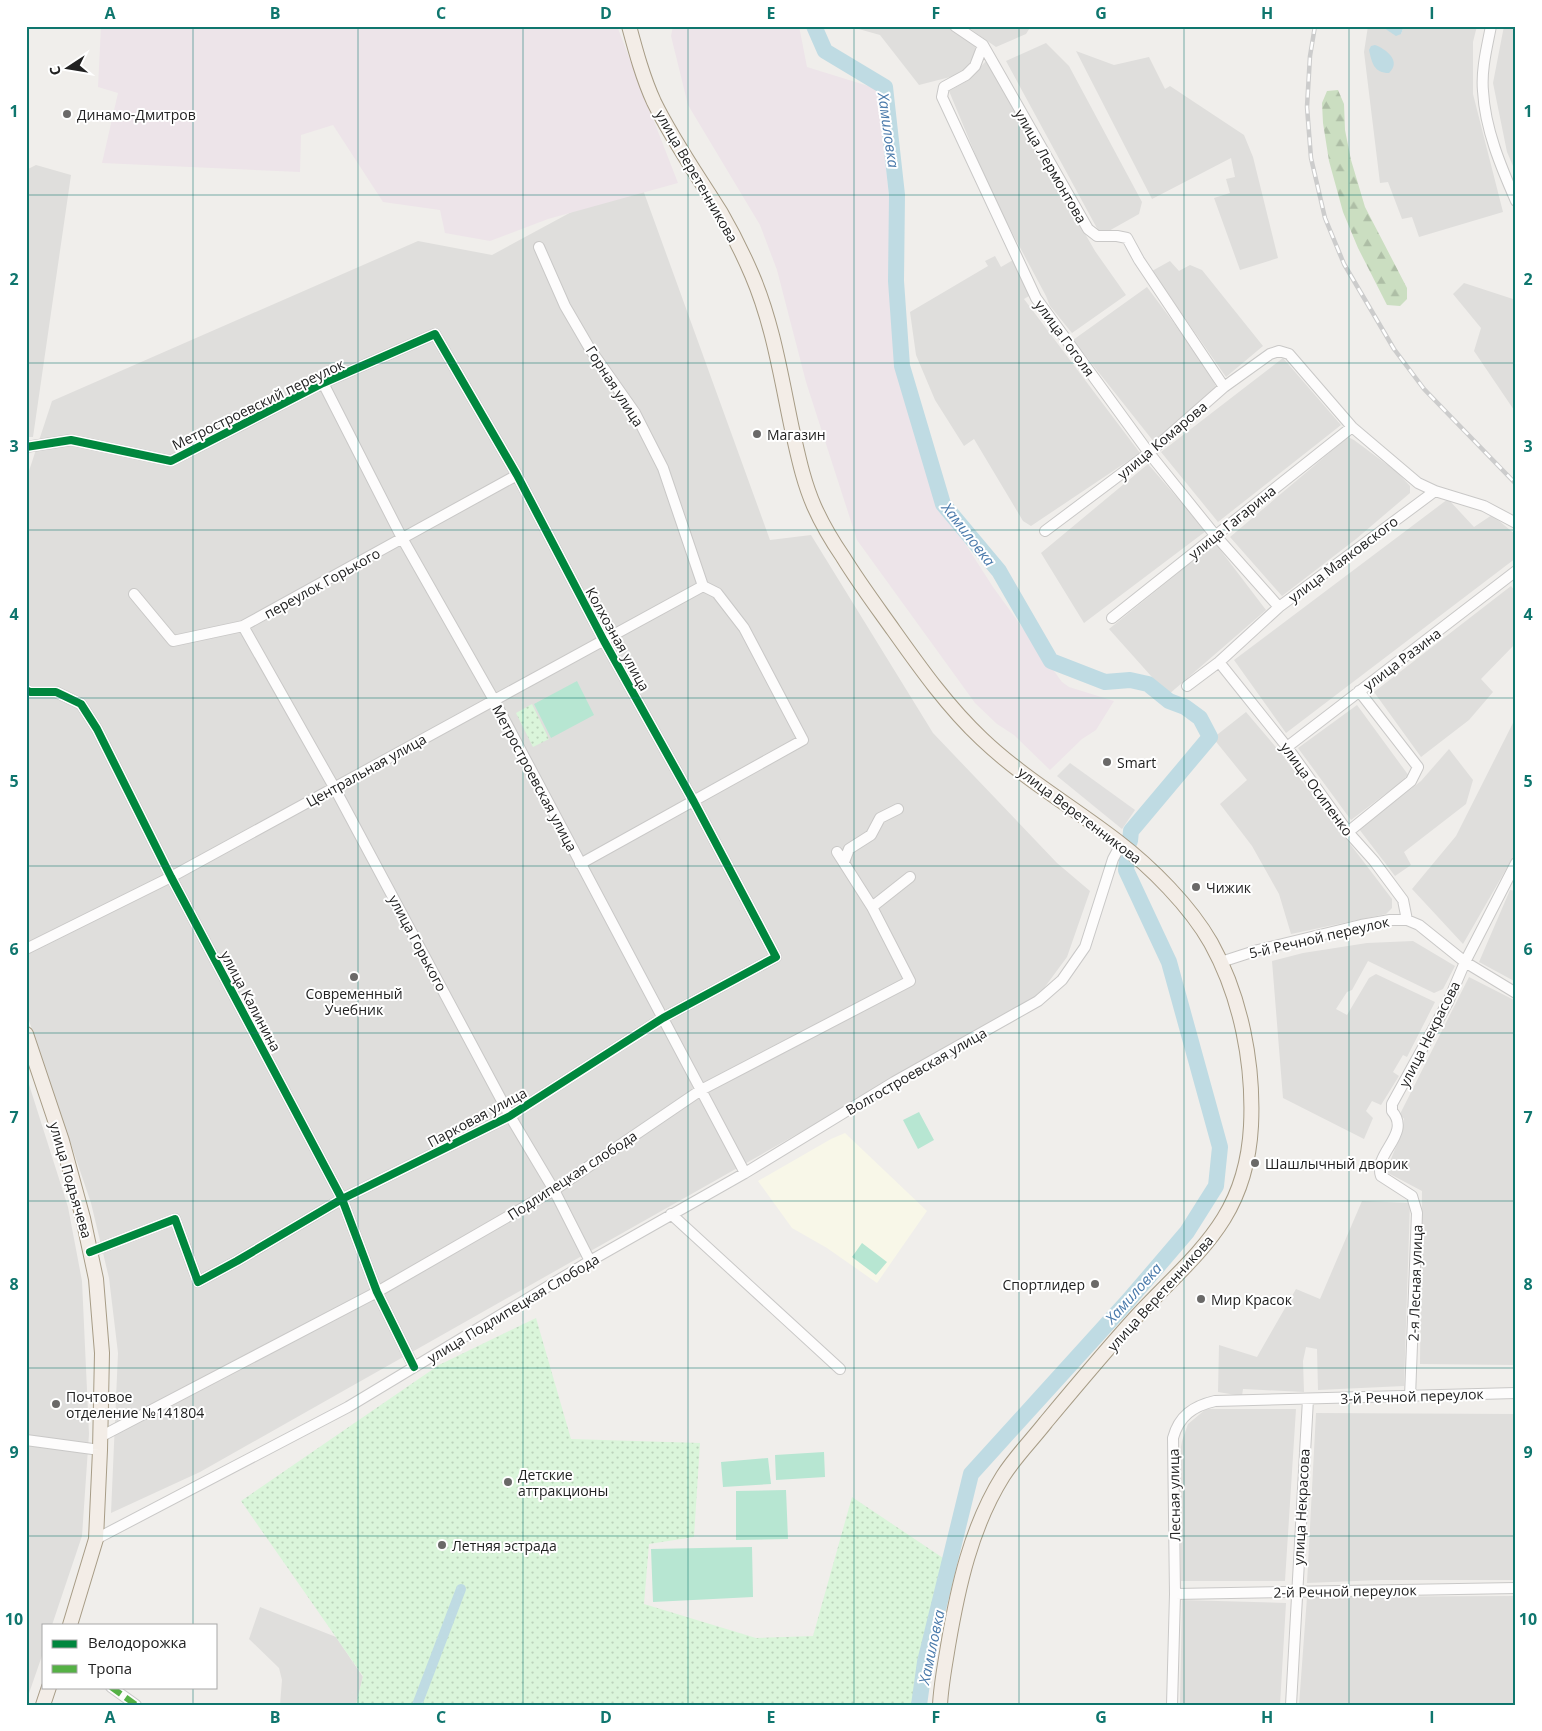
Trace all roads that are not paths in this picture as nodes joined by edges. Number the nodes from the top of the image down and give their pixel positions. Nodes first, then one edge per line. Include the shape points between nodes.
1 (630, 26) edge
2 (955, 26) edge
3 (1491, 26) edge
4 (983, 44) junction
5 (1516, 201) edge
6 (539, 247) dead end
7 (436, 334) joint
8 (323, 383) junction
9 (1224, 387) junction
10 (1352, 427) junction
11 (26, 447) edge
12 (1149, 453) junction
13 (517, 475) junction
14 (1435, 490) junction
15 (1516, 523) edge
16 (1045, 531) dead end
17 (1215, 535) junction
18 (402, 538) junction
19 (1516, 570) edge
20 (703, 586) junction
21 (134, 594) dead end
22 (1279, 607) junction
23 (1112, 618) dead end
24 (243, 626) junction
25 (604, 642) junction
26 (1219, 662) junction
27 (1187, 686) dead end
28 (26, 690) edge
29 (1359, 691) junction
30 (494, 700) junction
31 (1287, 747) junction
32 (334, 787) junction
33 (694, 802) junction
34 (898, 809) dead end
35 (1348, 832) junction
36 (1121, 844) junction
37 (837, 852) dead end
38 (844, 862) junction
39 (1516, 863) edge
40 (580, 864) junction
41 (171, 877) junction
42 (910, 878) dead end
43 (872, 907) junction
44 (1406, 920) junction
45 (26, 949) edge
46 (776, 957) joint
47 (1221, 962) junction
48 (1464, 962) junction
49 (1516, 993) edge
50 (663, 1018) junction
51 (26, 1034) edge
52 (701, 1090) junction
53 (1392, 1104) joint
54 (510, 1116) junction
55 (744, 1173) junction
56 (554, 1190) junction
57 (342, 1199) junction
58 (671, 1214) junction
59 (90, 1252) junction
60 (590, 1261) junction
61 (377, 1292) junction
62 (414, 1367) junction
63 (840, 1369) dead end
64 (1516, 1393) edge
65 (1410, 1397) junction
66 (1308, 1399) junction
67 (26, 1440) edge
68 (100, 1443) junction
69 (96, 1539) junction
70 (1516, 1588) edge
71 (1296, 1591) junction
72 (1175, 1594) junction
73 (70, 1624) edge
74 (49, 1688) edge
75 (112, 1688) edge
76 (43, 1705) edge
77 (136, 1705) edge
78 (940, 1705) edge
79 (1172, 1705) edge
80 (1291, 1705) edge

1 - 36 main road, улица Веретенникова via 641,71 654,101 724,218 752,275 773,341 804,476 823,525 845,561 954,711 984,742
2 - 4 street, улица Лермонтова
3 - 5 street via 1483,90 1496,149
4 - 9 street, улица Лермонтова via 1088,229 1096,236 1127,238
4 - 12 street, улица Гоголя via 975,66 944,87 942,98 1036,298
6 - 20 street, Горная улица via 565,306 590,349 635,413 663,468
7 - 8 street, Метростроевский переулок
7 - 13 street, Колхозная улица
8 - 11 street, Метростроевский переулок via 171,461 71,440
8 - 18 street, Метростроевская улица
9 - 10 street, улица Комарова via 1270,354 1280,351 1289,354
9 - 12 street, улица Комарова
10 - 14 street via 1418,483
10 - 17 street, улица Гагарина
12 - 16 street, улица Комарова
12 - 17 street, улица Гоголя
13 - 18 street, переулок Горького
13 - 25 street, Колхозная улица
14 - 15 street via 1484,506
14 - 22 street, улица Маяковского
17 - 22 street, улица Гоголя
17 - 23 street, улица Гагарина
18 - 24 street, переулок Горького
18 - 30 street, Метростроевская улица
19 - 29 street, улица Разина
20 - 25 street, Центральная улица
20 - 33 street via 717,593 744,628 803,740
21 - 24 street, переулок Горького via 173,641
22 - 26 street, улица Маяковского
24 - 32 street, улица Горького
25 - 30 street, Центральная улица
25 - 33 street, Колхозная улица
26 - 27 street, улица Маяковского
26 - 31 street, улица Осипенко
28 - 41 street, улица Калинина via 56,692 82,704
29 - 31 street, улица Разина
29 - 35 street via 1418,767 1411,781
30 - 32 street, Центральная улица
30 - 40 street, Метростроевская улица
31 - 35 street, улица Осипенко
32 - 41 street, Центральная улица
32 - 54 street, улица Горького
33 - 40 street
33 - 46 street, Колхозная улица
34 - 38 street via 880,818 871,835 849,849
35 - 44 street, улица Осипенко via 1403,900
36 - 47 main road, улица Веретенникова via 1169,889 1193,917
36 - 55 street, Волгостроевская улица via 1113,859 1085,947 1062,980 1038,1001 894,1082
37 - 38 street, Подлипецкая слобода
38 - 43 street, Подлипецкая слобода
39 - 48 street, улица Некрасова
40 - 50 street, Метростроевская улица
41 - 45 street, Центральная улица
41 - 57 street, улица Калинина
42 - 43 street
43 - 52 street, Подлипецкая слобода via 910,981
44 - 47 street, 5-й Речной переулок via 1361,925
44 - 48 street, 5-й Речной переулок via 1419,925
46 - 50 street, Парковая улица
47 - 78 main road, улица Веретенникова via 1244,1031 1252,1104 1249,1154 1235,1200 1197,1255 1136,1317 1005,1472 972,1540 952,1623
48 - 49 street, 5-й Речной переулок
48 - 53 street, улица Некрасова via 1448,1002
50 - 52 street, Метростроевская улица
50 - 54 street, Парковая улица
51 - 59 main road, улица Подъячева via 62,1141
52 - 55 street, Метростроевская улица
52 - 56 street, Подлипецкая слобода
53 - 65 street, 2-я Лесная улица via 1399,1124 1379,1170 1381,1176 1412,1196 1417,1213
54 - 56 street, улица Горького
54 - 57 street, Парковая улица
55 - 58 street, улица Подлипецкая Слобода
56 - 60 street, улица Горького
56 - 61 street, Подлипецкая слобода
57 - 59 street, Парковая улица via 198,1282 175,1219
57 - 61 street, улица Калинина
58 - 60 street, улица Подлипецкая Слобода
58 - 63 street
59 - 68 main road, улица Подъячева via 96,1279 102,1353
60 - 62 street, улица Подлипецкая Слобода
61 - 62 street, улица Калинина
61 - 68 street, Подлипецкая слобода
62 - 69 street, улица Подлипецкая Слобода via 348,1407
64 - 65 street, 3-й Речной переулок
65 - 66 street, 3-й Речной переулок
66 - 71 street, улица Некрасова
66 - 72 street, Лесная улица via 1200,1404 1176,1426 1173,1438
67 - 68 street
68 - 69 main road, улица Подъячева
69 - 73 main road, улица Подъячева
70 - 71 street, 2-й Речной переулок
71 - 72 street, 2-й Речной переулок
71 - 80 street, улица Некрасова
72 - 79 street, Лесная улица
74 - 76 main road
75 - 77 street

